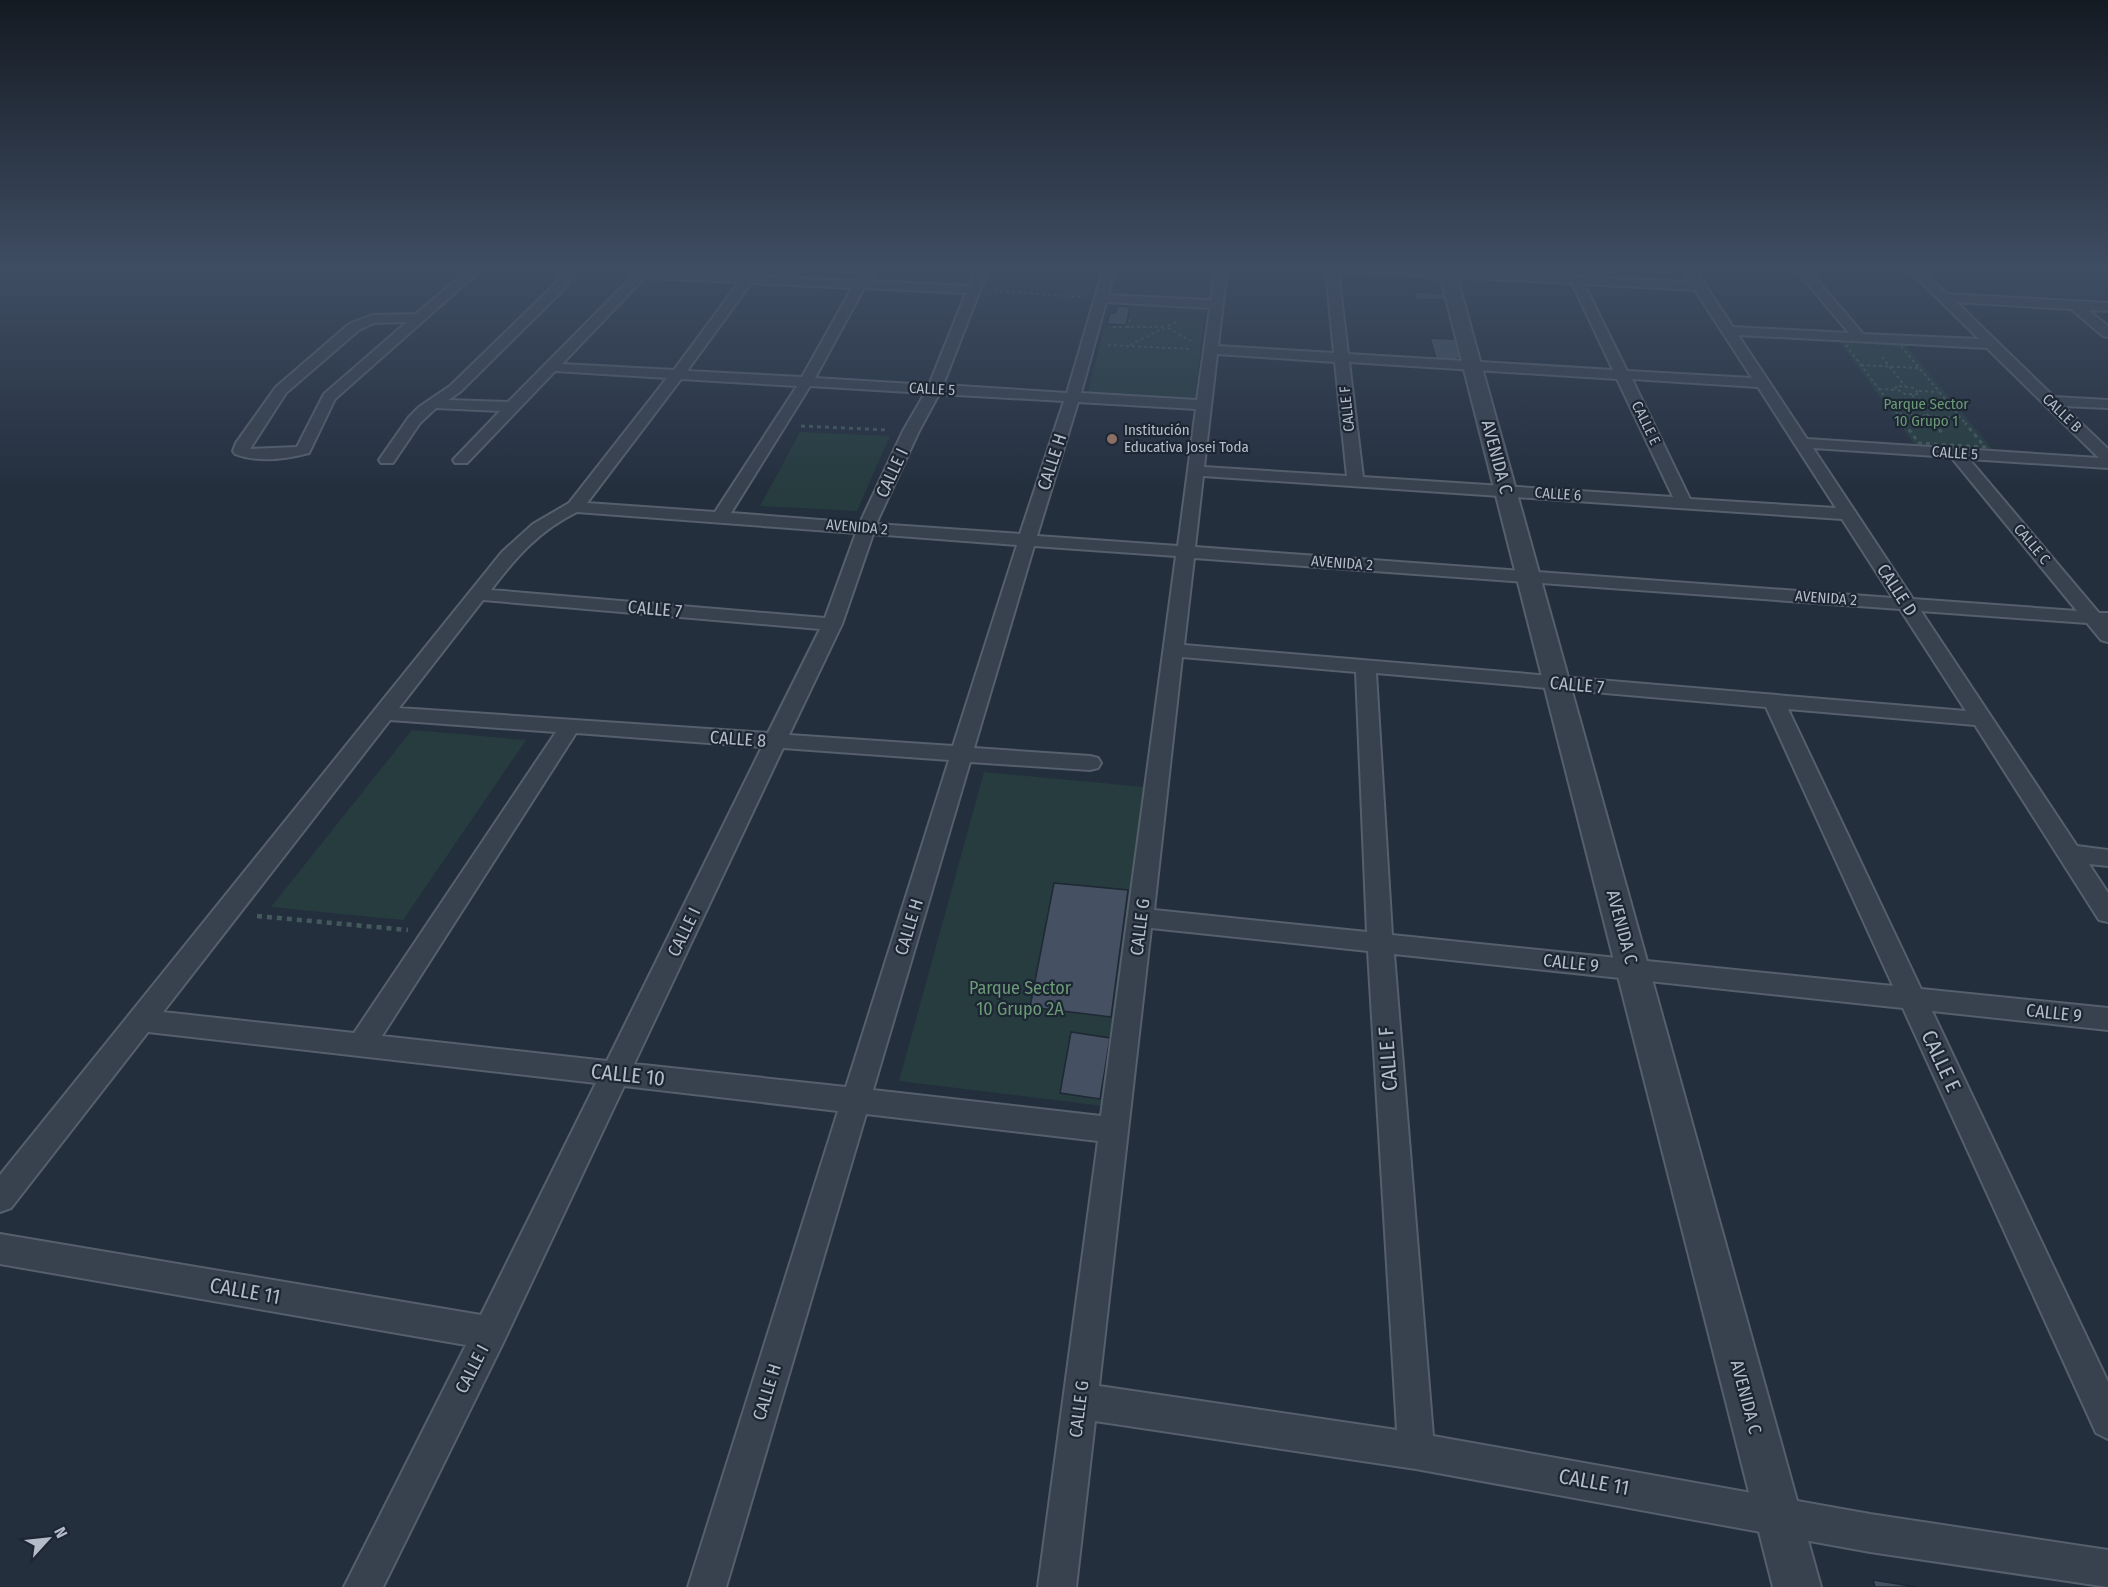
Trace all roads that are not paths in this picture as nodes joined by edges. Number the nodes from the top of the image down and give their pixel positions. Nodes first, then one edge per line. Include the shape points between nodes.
1 (338, 341) edge
2 (392, 341) edge
3 (504, 341) edge
4 (575, 341) edge
5 (702, 341) edge
6 (829, 341) edge
7 (953, 341) edge
8 (1087, 341) edge
9 (1206, 341) edge
10 (1340, 341) edge
11 (1466, 341) edge
12 (1606, 341) edge
13 (1736, 341) edge
14 (1918, 341) edge
15 (1988, 341) edge
16 (1991, 344) junction
17 (1204, 349) junction
18 (1342, 357) junction
19 (1473, 365) junction
20 (550, 367) junction
21 (1622, 374) junction
22 (677, 375) junction
23 (806, 382) junction
24 (1762, 382) junction
25 (934, 389) junction
26 (1073, 396) junction
27 (2050, 401) junction
28 (434, 404) junction
29 (2108, 404) edge
30 (1205, 405) junction
31 (511, 407) junction
32 (1802, 443) junction
33 (1955, 451) junction
34 (2108, 458) edge
35 (387, 460) dead end
36 (461, 460) dead end
37 (2108, 463) edge
38 (1196, 471) junction
39 (1355, 480) junction
40 (1506, 491) junction
41 (1684, 503) junction
42 (575, 507) junction
43 (1848, 514) junction
44 (721, 516) junction
45 (867, 528) junction
46 (1027, 540) junction
47 (1186, 551) junction
48 (1528, 576) junction
49 (478, 594) junction
50 (1906, 604) junction
51 (2100, 618) edge
52 (832, 624) junction
53 (2108, 636) edge
54 (1174, 651) junction
55 (1366, 667) junction
56 (1557, 683) junction
57 (1774, 701) junction
58 (385, 713) junction
59 (1981, 719) junction
60 (570, 726) junction
61 (776, 741) junction
62 (961, 755) junction
63 (1090, 763) dead end
64 (2069, 854) junction
65 (2108, 858) edge
66 (2108, 913) edge
67 (1141, 918) junction
68 (1380, 943) junction
69 (1633, 969) junction
70 (1911, 998) junction
71 (2108, 1018) edge
72 (141, 1020) junction
73 (361, 1045) junction
74 (615, 1074) junction
75 (856, 1100) junction
76 (1115, 1130) junction
77 (0, 1198) edge
78 (0, 1249) edge
79 (490, 1333) junction
80 (1080, 1401) junction
81 (2108, 1421) edge
82 (1416, 1451) junction
83 (1778, 1517) junction
84 (2108, 1569) edge
85 (363, 1587) edge
86 (707, 1587) edge
87 (1057, 1587) edge
88 (1797, 1587) edge

1 - 2 street via 281,390 242,451 248,454 303,450 329,398
3 - 28 street
4 - 20 street
5 - 22 street
6 - 23 street
7 - 25 street, CALLE I
8 - 26 street, CALLE H
9 - 17 street, CALLE G
10 - 18 street, CALLE F
11 - 19 street, AVENIDA C
12 - 21 street, CALLE E
13 - 24 street, CALLE D
14 - 16 street
15 - 16 street, CALLE B
16 - 27 street, CALLE B
17 - 18 street
17 - 30 street, CALLE G
18 - 19 street
18 - 39 street, CALLE F
19 - 21 street
19 - 40 street, AVENIDA C
20 - 22 street, CALLE 5
20 - 31 street
21 - 24 street
21 - 41 street, CALLE E
22 - 23 street, CALLE 5
22 - 42 street
23 - 25 street, CALLE 5
23 - 44 street
24 - 32 street, CALLE D
25 - 26 street, CALLE 5
25 - 45 street, CALLE I
26 - 30 street, CALLE 5
26 - 46 street, CALLE H
27 - 29 street
27 - 34 street, CALLE B
28 - 31 street
28 - 35 street via 414,420
30 - 38 street, CALLE G
31 - 36 street
32 - 33 street, CALLE 5
32 - 43 street, CALLE D
33 - 37 street, CALLE 5
33 - 51 street, CALLE C
38 - 39 street, CALLE 6
38 - 47 street, CALLE G
39 - 40 street, CALLE 6
40 - 41 street, CALLE 6
40 - 48 street, AVENIDA C
41 - 43 street, CALLE 6
42 - 44 street, AVENIDA 2
42 - 49 street via 551,517 529,533
43 - 50 street, CALLE D
44 - 45 street, AVENIDA 2
45 - 46 street, AVENIDA 2
45 - 52 street, CALLE I
46 - 47 street, AVENIDA 2
46 - 62 street, CALLE H
47 - 48 street, AVENIDA 2
47 - 54 street, CALLE G
48 - 50 street, AVENIDA 2
48 - 56 street, AVENIDA C
49 - 52 street, CALLE 7
49 - 58 street
50 - 51 street, AVENIDA 2
50 - 59 street, CALLE D
51 - 53 street, CALLE C
52 - 61 street, CALLE I
54 - 55 street, CALLE 7
54 - 67 street, CALLE G
55 - 56 street, CALLE 7
55 - 68 street, CALLE F
56 - 57 street, CALLE 7
56 - 69 street, AVENIDA C
57 - 59 street, CALLE 7
57 - 70 street, CALLE E
58 - 60 street, CALLE 8
58 - 72 street
59 - 64 street, CALLE D
60 - 61 street, CALLE 8
60 - 73 street
61 - 62 street, CALLE 8
61 - 74 street, CALLE I
62 - 63 street, CALLE 8
62 - 75 street, CALLE H
64 - 65 street
64 - 66 street, CALLE D
67 - 68 street, CALLE 9
67 - 76 street, CALLE G
68 - 69 street, CALLE 9
68 - 82 street, CALLE F
69 - 70 street, CALLE 9
69 - 83 street, AVENIDA C
70 - 71 street, CALLE 9
70 - 81 street, CALLE E
72 - 73 street, CALLE 10
72 - 77 street
73 - 74 street, CALLE 10
74 - 75 street, CALLE 10
74 - 79 street, CALLE I
75 - 76 street, CALLE 10
75 - 86 street, CALLE H
76 - 80 street, CALLE G
78 - 79 street, CALLE 11
79 - 85 street, CALLE I
80 - 82 street, CALLE 11
80 - 87 street, CALLE G
82 - 83 street, CALLE 11
83 - 84 street, CALLE 11
83 - 88 street, AVENIDA C

